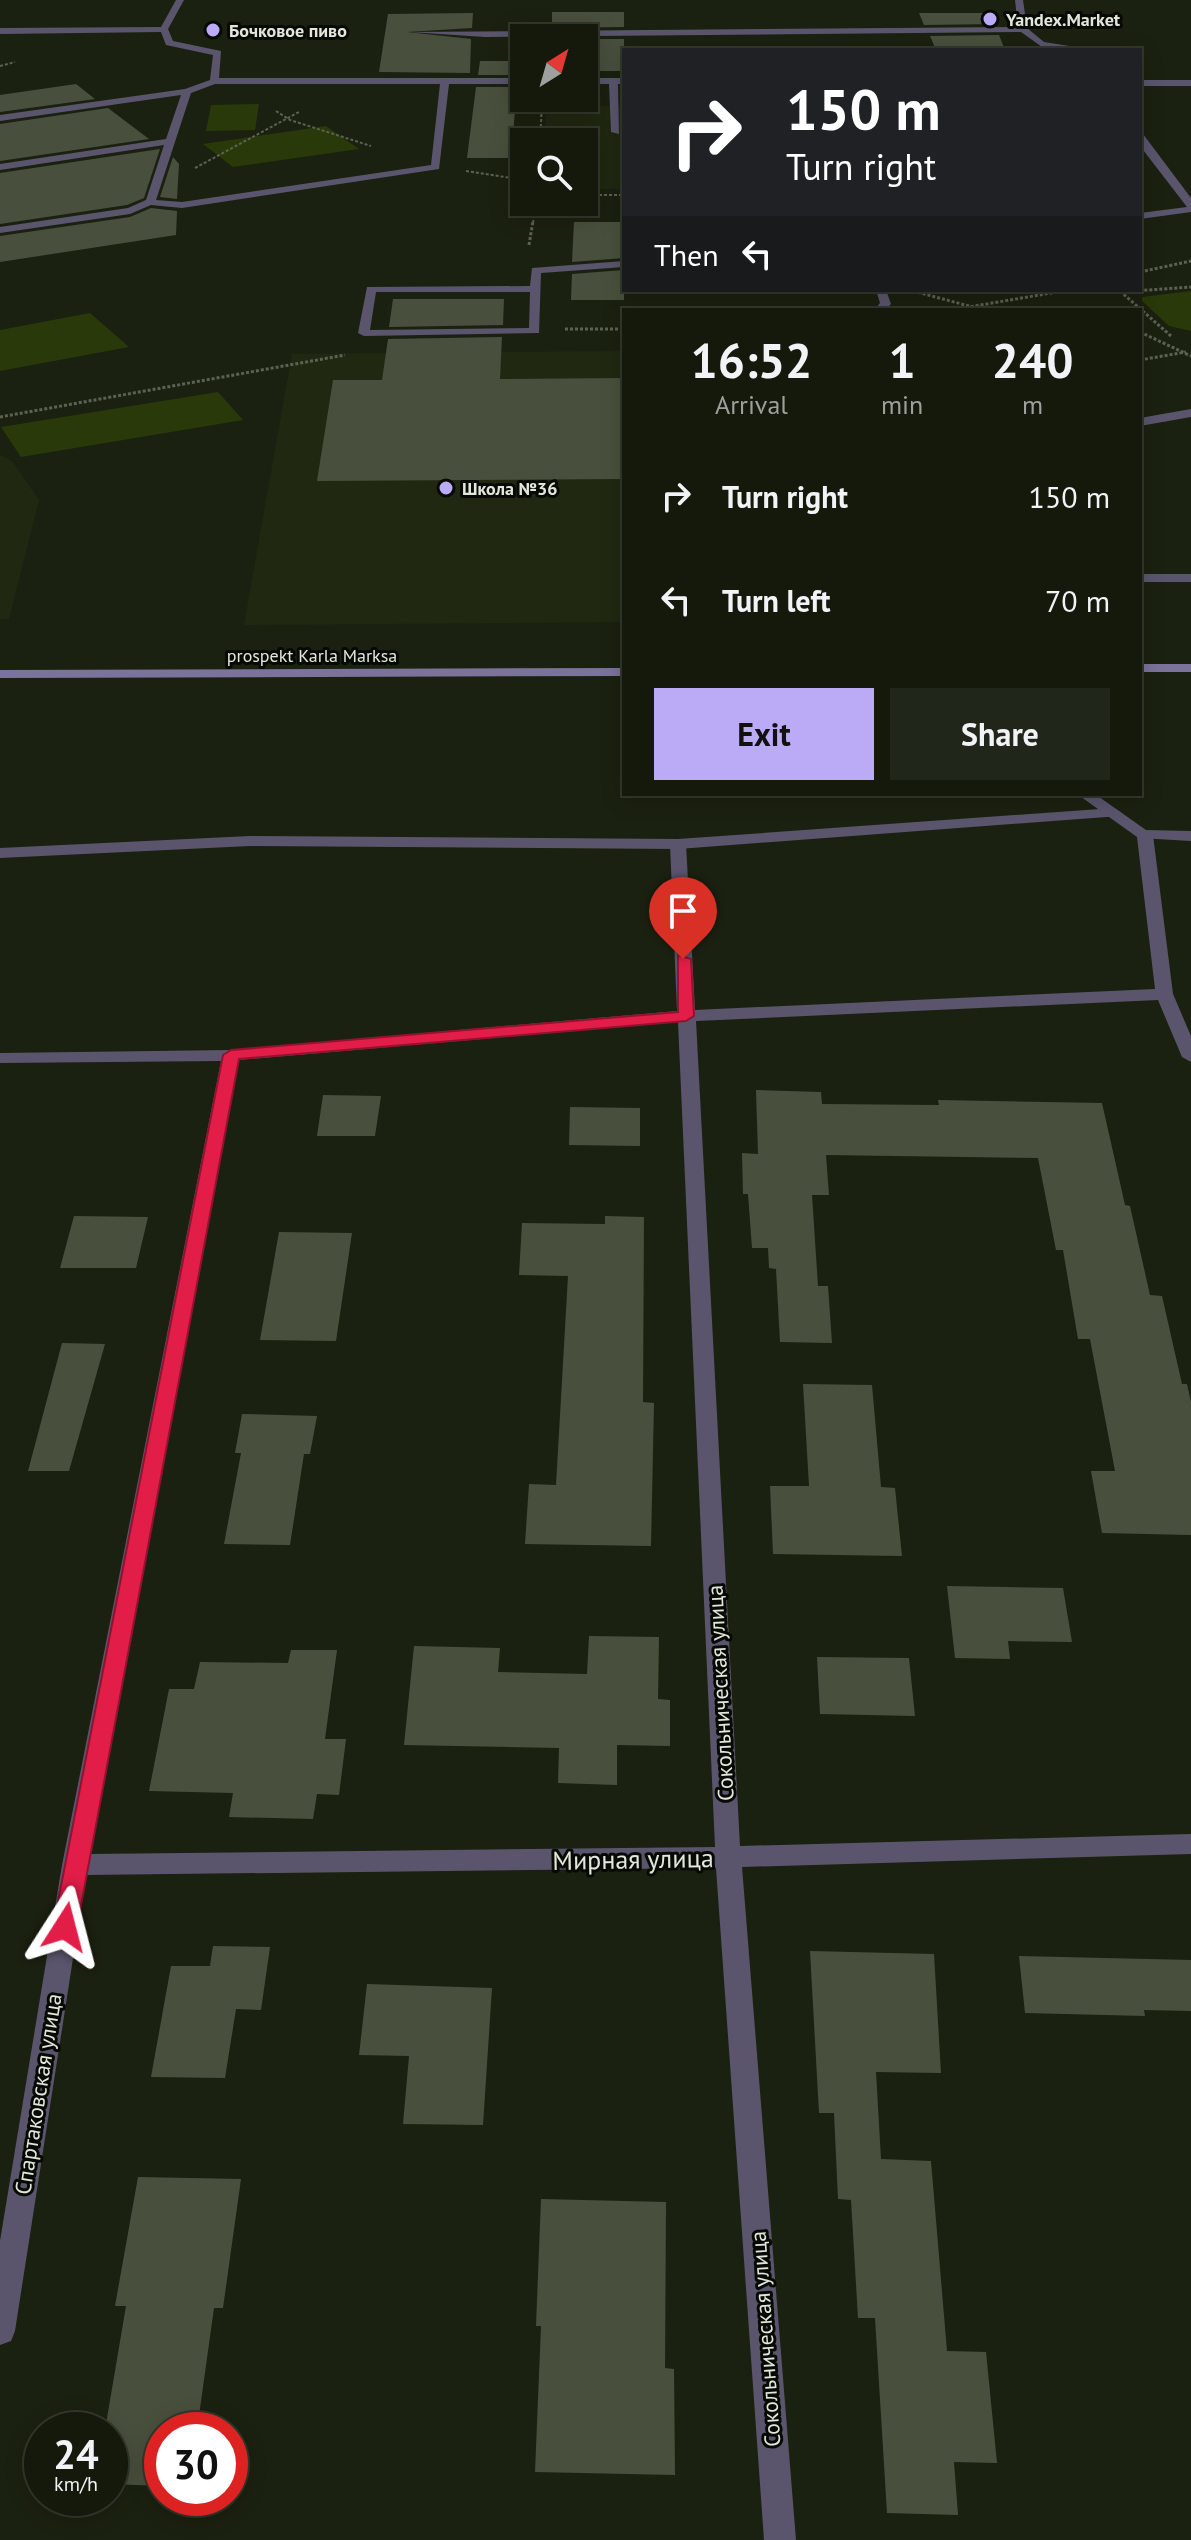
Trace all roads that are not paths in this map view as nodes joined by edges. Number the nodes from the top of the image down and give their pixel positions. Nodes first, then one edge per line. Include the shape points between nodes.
1 (180, 0) edge
2 (1019, 0) edge
3 (164, 29) junction
4 (1023, 29) junction
5 (0, 31) edge
6 (414, 32) dead end
7 (1075, 48) edge
8 (218, 81) junction
9 (445, 81) junction
10 (510, 81) edge
11 (598, 81) edge
12 (613, 81) junction
13 (622, 81) edge
14 (1142, 83) edge
15 (1191, 83) edge
16 (187, 91) junction
17 (0, 118) edge
18 (616, 132) dead end
19 (171, 141) junction
20 (1142, 145) edge
21 (0, 167) edge
22 (151, 197) junction
23 (1191, 207) edge
24 (1142, 216) edge
25 (0, 230) edge
26 (622, 264) edge
27 (535, 289) junction
28 (1191, 413) edge
29 (1142, 422) edge
30 (1142, 578) edge
31 (1191, 578) edge
32 (1142, 668) edge
33 (1191, 668) edge
34 (622, 672) edge
35 (0, 674) edge
36 (1088, 796) edge
37 (1114, 813) junction
38 (1145, 835) junction
39 (1191, 836) edge
40 (678, 844) junction
41 (0, 853) edge
42 (1164, 994) junction
43 (686, 1016) junction
44 (231, 1055) junction
45 (1191, 1057) edge
46 (0, 1058) edge
47 (1191, 1844) edge
48 (728, 1857) junction
49 (75, 1865) junction
50 (0, 2331) edge
51 (780, 2540) edge

1 - 3 street
2 - 4 street
3 - 5 street
3 - 8 street via 169,43 218,53
4 - 6 street
4 - 7 street via 1042,44
8 - 9 street
8 - 16 street
9 - 10 street
9 - 22 street via 436,167 182,205
11 - 12 street
12 - 13 street
12 - 18 street
14 - 15 street
16 - 17 street
16 - 19 street
19 - 21 street
19 - 22 street
20 - 23 street
22 - 25 street via 130,211
23 - 24 street
26 - 27 street via 536,271
27 - 27 street via 371,289 364,333 535,329
28 - 29 street
30 - 31 street
32 - 33 street
34 - 35 street, prospekt Karla Marksa
36 - 37 street
37 - 38 street
37 - 40 street
38 - 39 street
38 - 42 street
40 - 41 street via 250,841
40 - 43 street, Сокольническая улица
42 - 43 street
42 - 45 street
43 - 44 street
43 - 48 street, Сокольническая улица
44 - 46 street
44 - 49 street, Спартаковская улица
47 - 48 street, Мирная улица
48 - 49 street, Мирная улица
48 - 51 street, Сокольническая улица
49 - 50 street, Спартаковская улица

